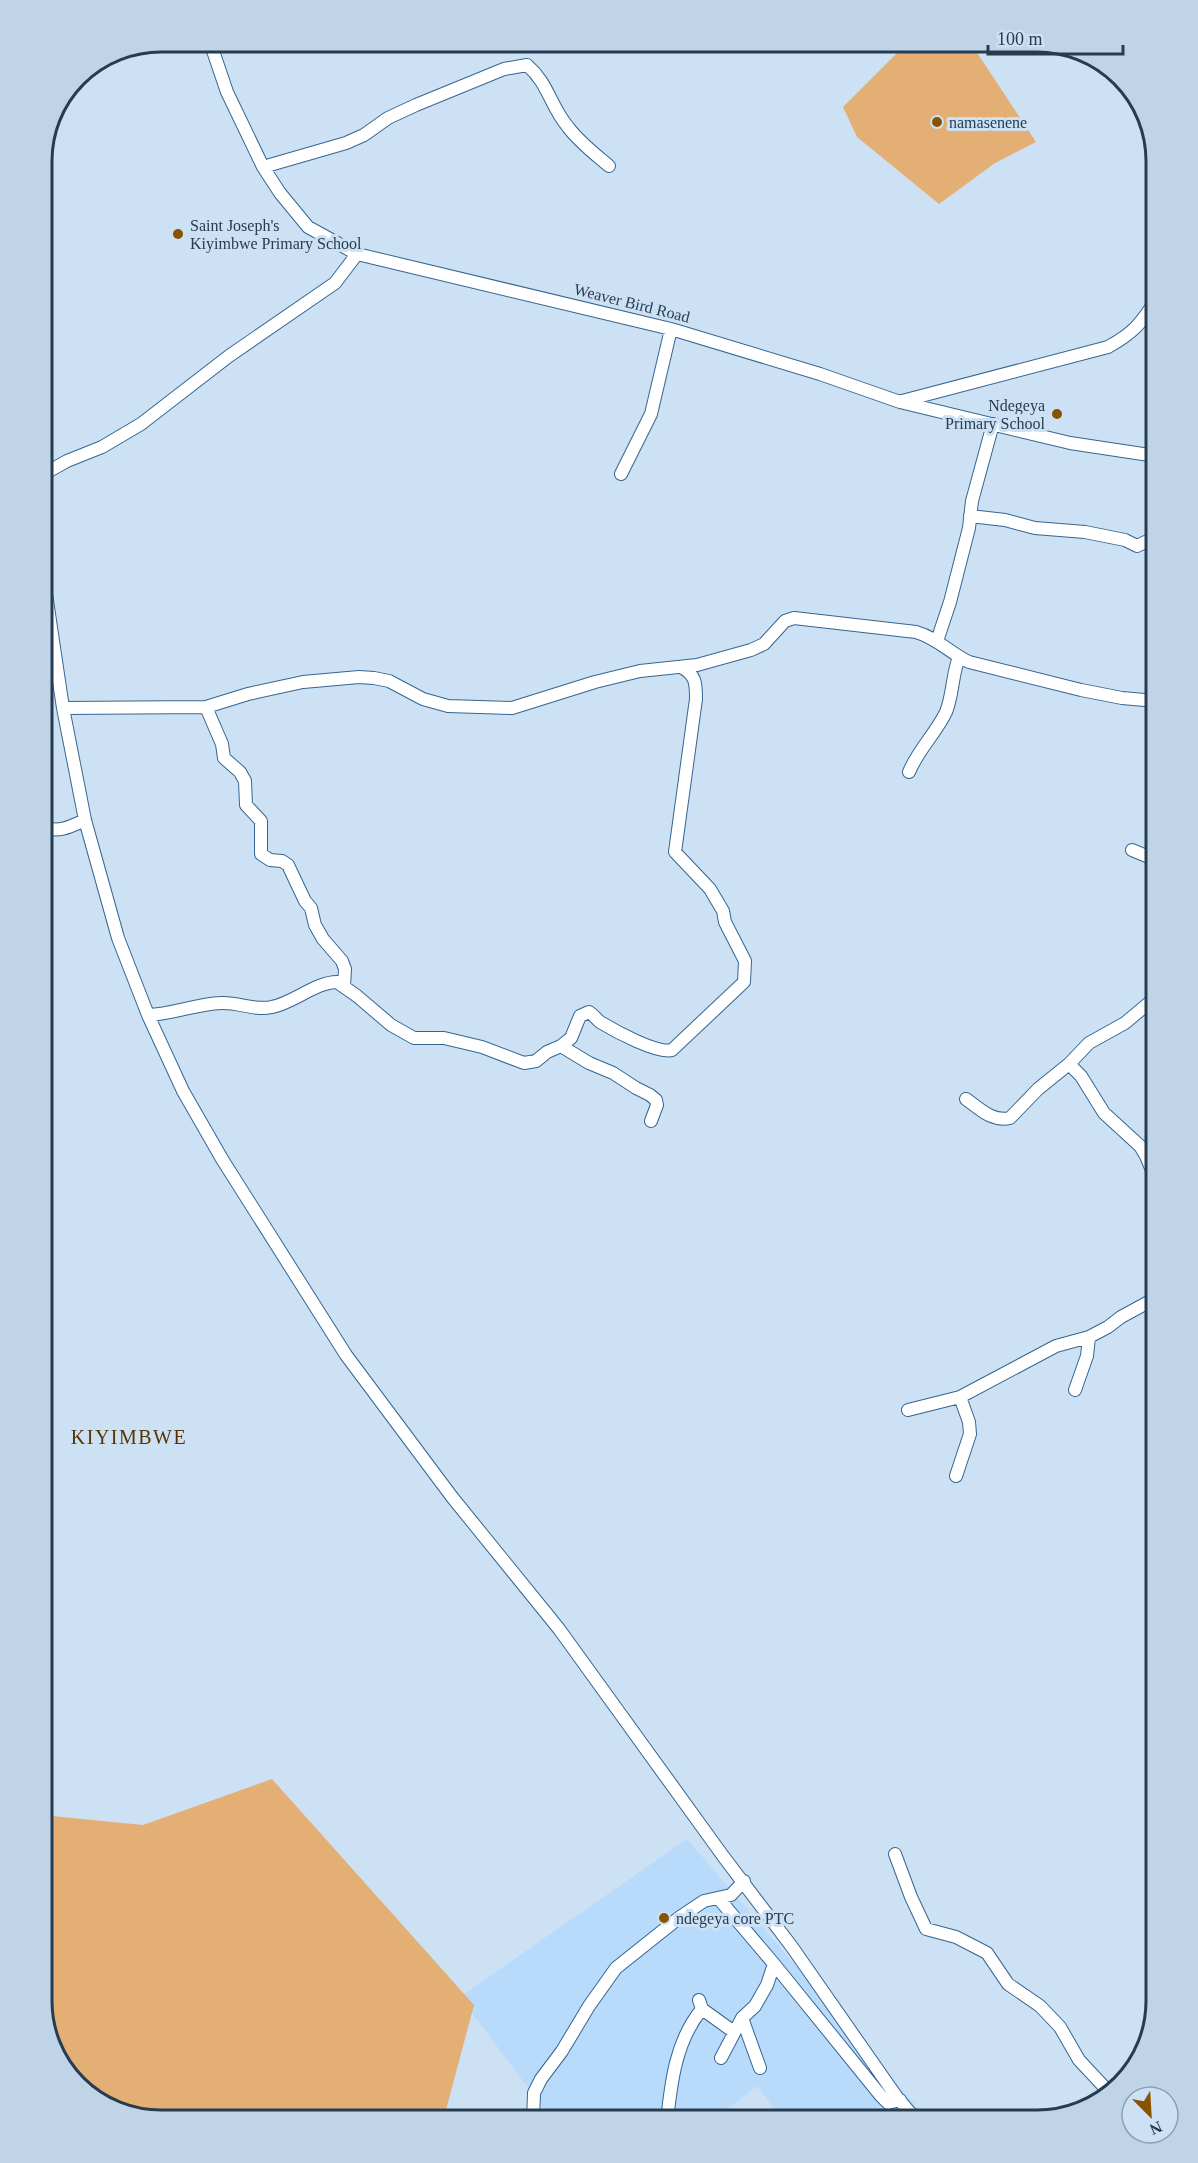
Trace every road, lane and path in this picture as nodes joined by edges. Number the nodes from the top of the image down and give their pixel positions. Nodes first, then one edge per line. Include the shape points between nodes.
1 (214, 53) edge
2 (263, 166) junction
3 (609, 166) dead end
4 (357, 254) junction
5 (1146, 320) edge
6 (671, 329) junction
7 (900, 402) junction
8 (993, 424) junction
9 (1146, 454) edge
10 (53, 469) edge
11 (621, 474) dead end
12 (970, 516) junction
13 (1146, 542) edge
14 (53, 639) edge
15 (937, 641) junction
16 (960, 657) junction
17 (681, 667) junction
18 (1146, 700) edge
19 (206, 707) junction
20 (63, 708) junction
21 (909, 772) dead end
22 (85, 820) junction
23 (53, 831) edge
24 (1132, 850) dead end
25 (1146, 856) edge
26 (344, 986) junction
27 (1146, 1005) edge
28 (148, 1015) junction
29 (561, 1046) junction
30 (1069, 1064) junction
31 (966, 1099) dead end
32 (651, 1121) dead end
33 (1146, 1156) edge
34 (1146, 1303) edge
35 (1089, 1337) junction
36 (1075, 1390) dead end
37 (960, 1397) junction
38 (908, 1410) dead end
39 (956, 1476) dead end
40 (895, 1854) dead end
41 (744, 1881) junction
42 (719, 1899) junction
43 (774, 1964) junction
44 (742, 2018) junction
45 (734, 2032) junction
46 (721, 2058) dead end
47 (760, 2068) dead end
48 (1104, 2087) edge
49 (900, 2100) junction
50 (533, 2110) edge
51 (669, 2110) edge
52 (908, 2110) edge

1 - 2 street, Weaver Bird Road via 227,92
2 - 3 street via 346,143 416,105 504,69 527,65 545,85 567,127
2 - 4 street, Weaver Bird Road via 308,227
4 - 6 street, Weaver Bird Road
4 - 10 street via 335,283 229,356 141,424
5 - 7 street via 1108,347
6 - 7 street, Weaver Bird Road
6 - 11 street via 651,414
7 - 8 street, Weaver Bird Road
8 - 9 street, Weaver Bird Road via 1070,443
8 - 12 street
12 - 13 street via 1085,532 1137,546
12 - 15 street
14 - 20 street
15 - 16 street
15 - 17 street via 916,633 794,618 751,650
16 - 18 street via 1081,690
16 - 21 street via 947,710
17 - 19 street via 640,671 512,708 448,706 423,699 389,681 359,677 303,682
17 - 29 street via 696,681 696,699 675,852 710,889 723,911 745,961 744,982 667,1052 599,1021 590,1012 580,1016 571,1038
19 - 20 street
19 - 26 street via 224,758 245,781 246,805 261,821 261,855 288,866 315,925 342,961
20 - 22 street
22 - 23 street
22 - 28 street via 118,938
24 - 25 street
26 - 28 street via 332,982 286,1004 264,1009 232,1003 200,1004
26 - 29 street via 391,1025 414,1038 444,1038 524,1063 536,1061
27 - 30 street via 1125,1023 1089,1043
28 - 41 street via 183,1091 222,1159 346,1354 452,1497 559,1629
29 - 32 street via 656,1100
30 - 31 street via 1010,1118 996,1118
30 - 33 street via 1104,1113
34 - 35 street
35 - 36 street
35 - 37 street via 1056,1346
37 - 38 street
37 - 39 street via 970,1434
40 - 48 street via 926,1929 956,1936 987,1953 1008,1984 1040,2006 1060,2027 1079,2060
41 - 42 street via 731,1895
41 - 49 street
42 - 43 street
42 - 50 street via 704,1901 680,1917 616,1968 541,2079 534,2093
43 - 44 street via 755,2006
43 - 49 street via 880,2097 888,2103
44 - 45 street
44 - 47 street
45 - 46 street
45 - 51 street via 700,2005 672,2075
49 - 52 street

